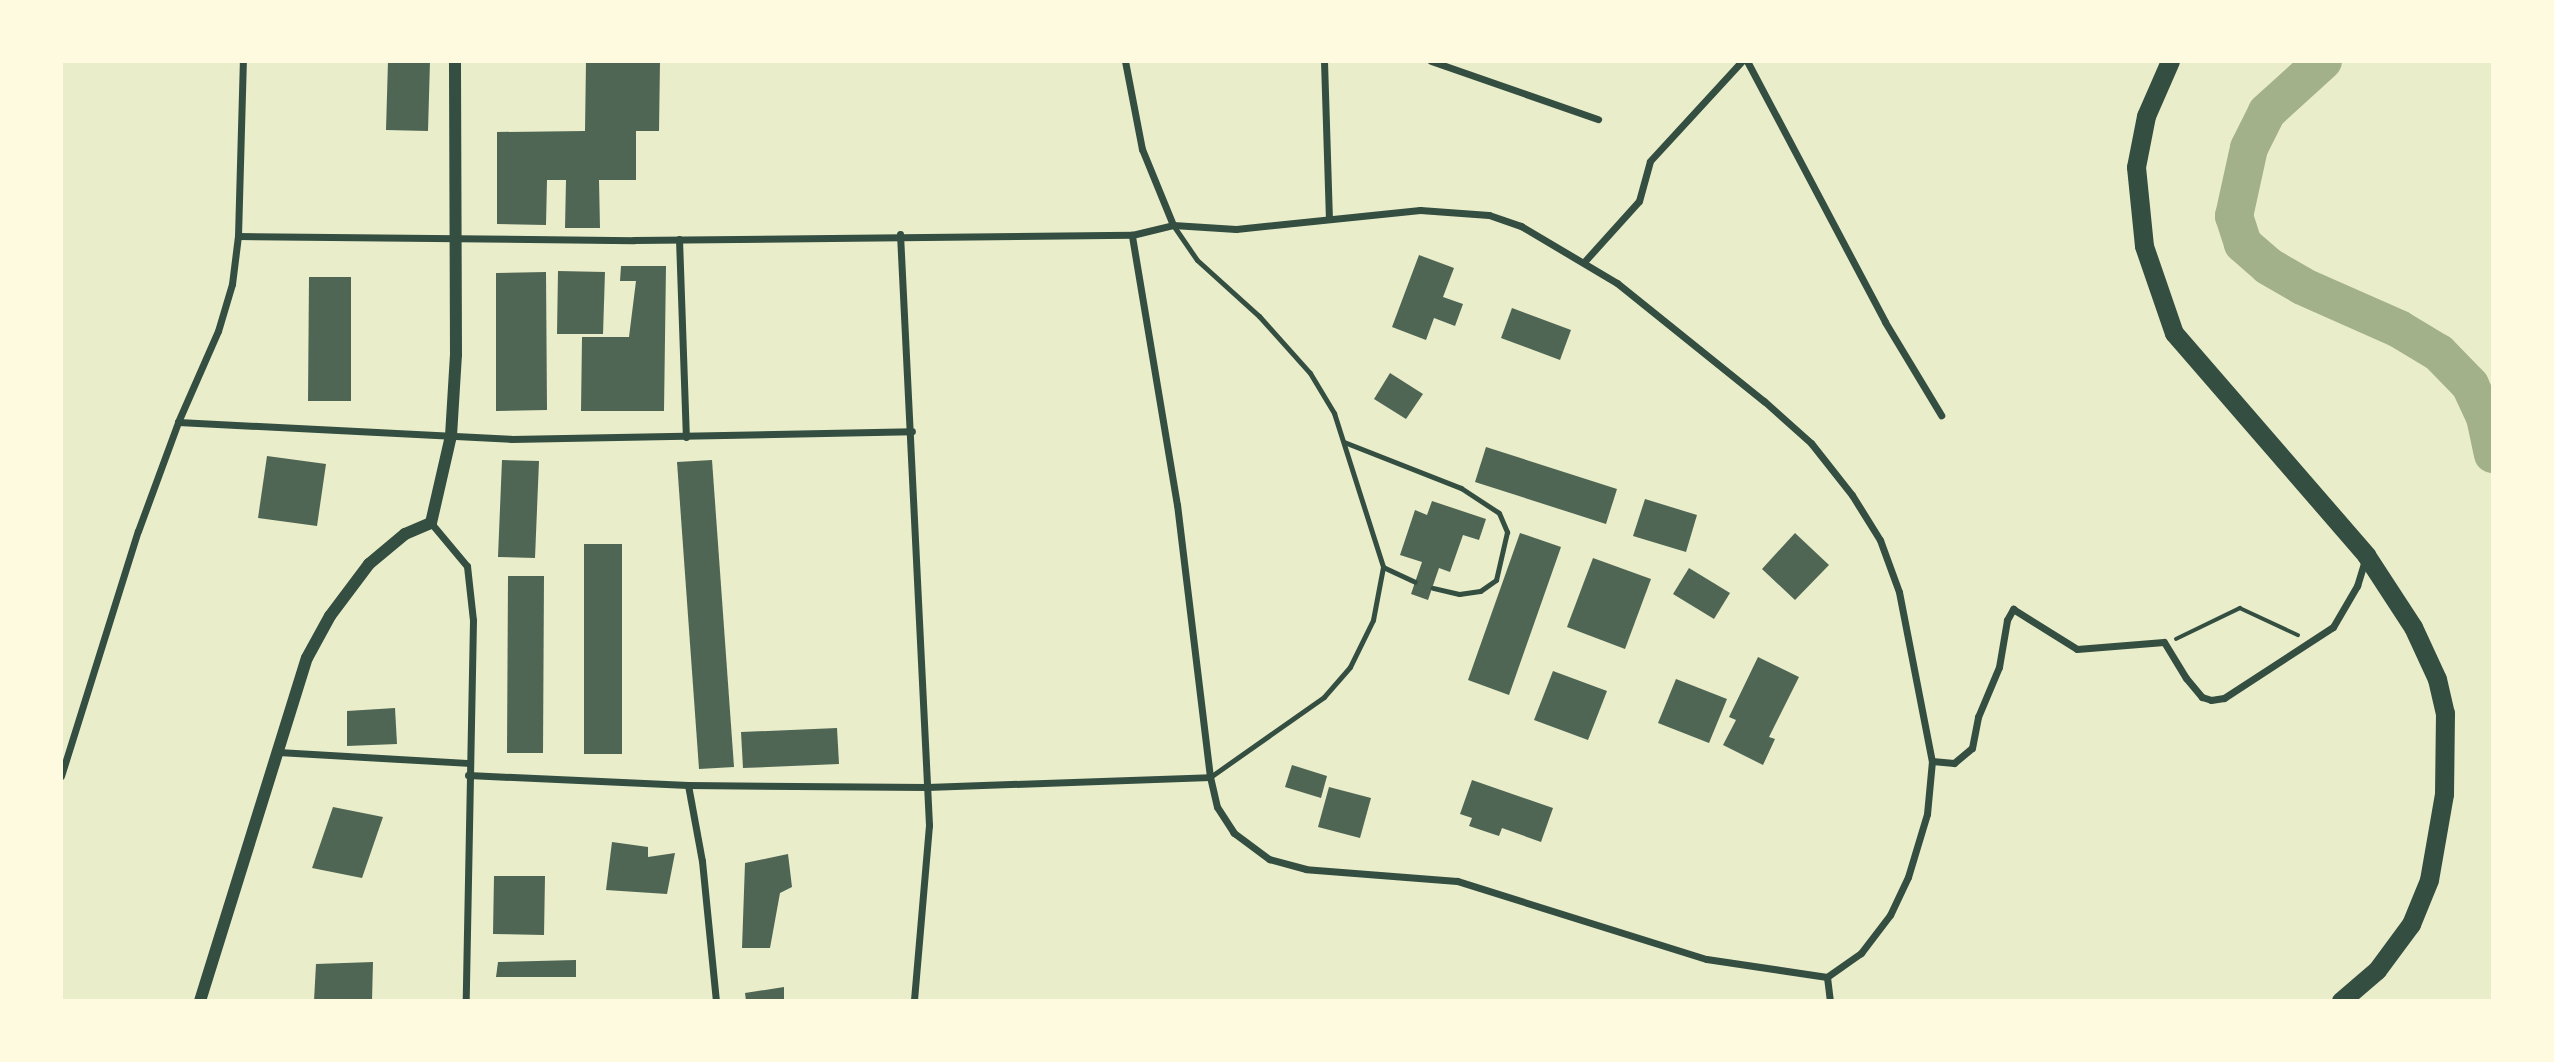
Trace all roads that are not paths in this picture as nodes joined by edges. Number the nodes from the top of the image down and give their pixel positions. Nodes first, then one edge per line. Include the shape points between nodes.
1 (243, 61) edge
2 (455, 61) edge
3 (1125, 61) edge
4 (1324, 61) edge
5 (1431, 61) edge
6 (1744, 61) edge
7 (2170, 61) edge
8 (1598, 119) dead end
9 (1329, 219) junction
10 (1173, 225) junction
11 (900, 234) junction
12 (1132, 235) junction
13 (238, 236) junction
14 (454, 237) junction
15 (679, 239) junction
16 (1584, 262) junction
17 (1941, 415) dead end
18 (178, 422) junction
19 (912, 431) junction
20 (450, 436) junction
21 (686, 437) junction
22 (1344, 442) junction
23 (431, 523) junction
24 (2366, 555) junction
25 (1383, 567) junction
26 (1415, 582) dead end
27 (1433, 588) dead end
28 (278, 752) junction
29 (1932, 761) junction
30 (467, 763) junction
31 (468, 775) junction
32 (61, 776) edge
33 (1209, 777) junction
34 (688, 785) junction
35 (926, 787) junction
36 (1827, 977) junction
37 (200, 1001) edge
38 (466, 1001) edge
39 (716, 1001) edge
40 (914, 1001) edge
41 (1830, 1001) edge
42 (2341, 1001) edge

1 - 13 street
2 - 14 street
3 - 10 street via 1142,149
4 - 9 street
5 - 8 street
6 - 16 street via 1650,161 1639,201
6 - 17 street via 1885,322
7 - 24 highway via 2146,116 2136,167 2144,246 2174,333
9 - 10 street via 1236,229
9 - 16 street via 1420,210 1489,215 1539,235
10 - 12 street
10 - 22 lane via 1197,260 1259,316 1310,373 1334,413
11 - 12 street
11 - 15 street
11 - 19 street
12 - 33 street via 1177,505
13 - 14 street
13 - 18 street via 232,284 218,331
14 - 15 street
14 - 20 street via 456,355
15 - 21 street
16 - 29 street via 1764,401 1811,443 1852,495 1880,540 1899,592
18 - 20 street
18 - 32 street via 138,531
19 - 21 street
19 - 35 street
20 - 21 street
20 - 23 street
22 - 25 lane
22 - 27 lane via 1461,488 1499,513 1507,531 1496,580 1479,591 1459,594
23 - 28 street via 405,534 369,564 330,616 307,658
23 - 30 street via 467,566 474,620
24 - 29 street via 2343,615 2312,641 2224,698 2211,700 2202,697 2186,678 2164,642 2077,649 2013,609 2000,667 1979,717 1972,748 1954,763
24 - 42 highway via 2413,627 2437,679 2445,713 2446,771 2440,837 2411,924 2377,970
25 - 26 lane
25 - 33 lane via 1373,620 1350,667 1315,704
28 - 30 street
28 - 37 street
29 - 36 street via 1919,844 1890,915 1861,953
30 - 31 street
31 - 34 street
31 - 38 street
33 - 35 street
33 - 36 street via 1217,807 1234,833 1269,859 1306,869 1457,881 1706,959
34 - 35 street
34 - 39 street via 702,861
35 - 40 street via 928,850
36 - 41 street

